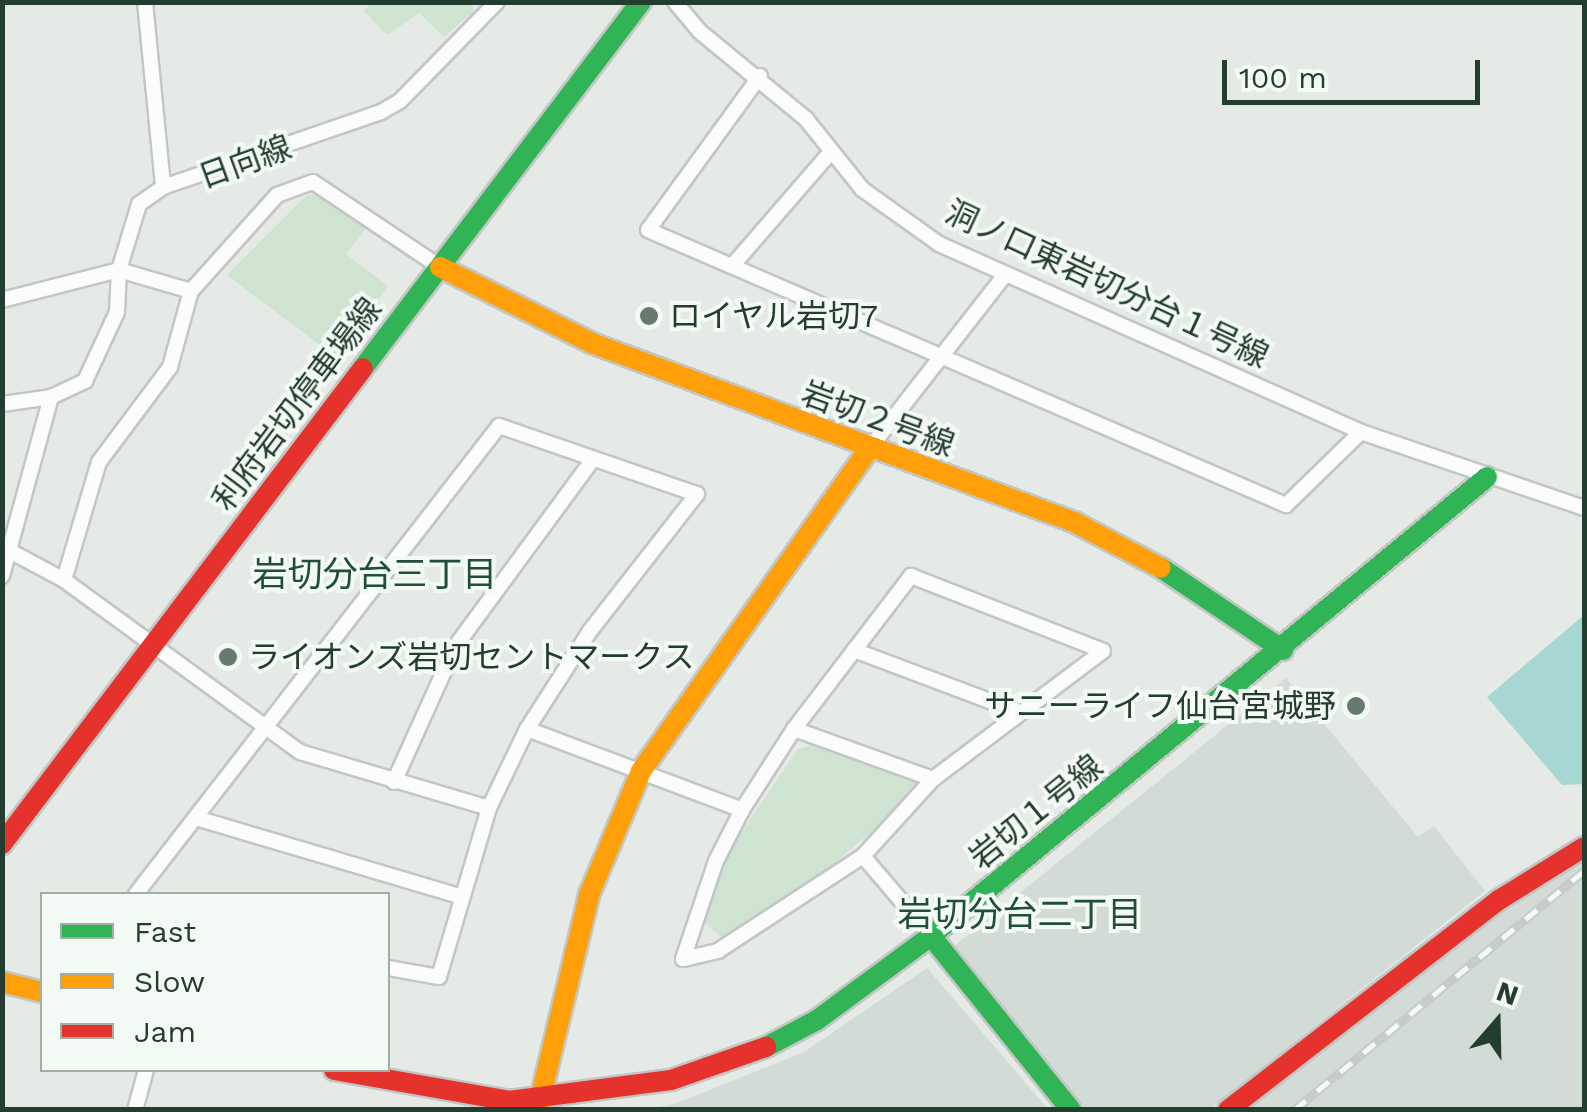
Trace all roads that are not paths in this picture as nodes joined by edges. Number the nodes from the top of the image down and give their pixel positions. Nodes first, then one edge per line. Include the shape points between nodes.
1 (146, 2) edge
2 (497, 2) edge
3 (641, 2) edge
4 (675, 2) edge
5 (760, 76) junction
6 (830, 153) junction
7 (163, 188) junction
8 (732, 266) junction
9 (440, 267) junction
10 (119, 270) junction
11 (1004, 276) junction
12 (191, 291) junction
13 (2, 300) edge
14 (942, 356) junction
15 (51, 398) junction
16 (2, 404) edge
17 (1361, 432) junction
18 (869, 449) junction
19 (593, 460) junction
20 (1487, 477) junction
21 (1584, 508) edge
22 (7, 550) edge
23 (2, 576) edge
24 (64, 580) junction
25 (151, 644) junction
26 (854, 650) junction
27 (1283, 650) junction
28 (1016, 711) junction
29 (266, 728) junction
30 (527, 729) junction
31 (794, 729) junction
32 (641, 771) junction
33 (933, 779) junction
34 (394, 782) junction
35 (488, 808) junction
36 (742, 810) junction
37 (196, 818) junction
38 (2, 844) edge
39 (1584, 847) edge
40 (863, 856) junction
41 (138, 892) edge
42 (462, 896) junction
43 (931, 936) junction
44 (390, 968) edge
45 (2, 982) edge
46 (40, 992) edge
47 (146, 1072) edge
48 (343, 1072) edge
49 (539, 1103) edge
50 (136, 1110) edge
51 (1071, 1110) edge
52 (1228, 1110) edge

1 - 7 street
2 - 7 street, 日向線 via 381,112
3 - 9 street, 利府岩切停車場線
4 - 5 street, 洞ノ口東岩切分台１号線 via 698,31
5 - 6 street, 洞ノ口東岩切分台１号線
5 - 8 street via 648,230
6 - 8 street
6 - 11 street, 洞ノ口東岩切分台１号線 via 862,189 939,244
7 - 10 street, 日向線 via 139,204
8 - 14 street
9 - 12 street via 313,182 298,183 277,195
9 - 18 street, 岩切２号線 via 594,344
9 - 25 street, 利府岩切停車場線
10 - 12 street
10 - 13 street
10 - 15 street, 日向線 via 118,312 85,381
11 - 14 street
11 - 17 street, 洞ノ口東岩切分台１号線
12 - 24 street via 170,368 99,462
14 - 17 street via 1286,505
14 - 18 street
15 - 16 street
15 - 22 street
17 - 20 street, 洞ノ口東岩切分台１号線
18 - 27 street, 岩切２号線 via 1074,522 1144,555
18 - 32 street
19 - 29 street via 499,426
19 - 30 street via 697,494 590,631
19 - 34 street via 455,647
20 - 21 street, 洞ノ口東岩切分台１号線
20 - 27 street, 岩切１号線
22 - 23 street
22 - 24 street
24 - 25 street
25 - 29 street
25 - 38 street, 利府岩切停車場線
26 - 28 street
26 - 28 street via 911,576 1103,651
26 - 31 street
27 - 43 street, 岩切１号線
28 - 33 street
29 - 34 street via 300,752
29 - 37 street
30 - 32 street
30 - 35 street
31 - 33 street
31 - 36 street
32 - 36 street
32 - 49 street via 589,895
33 - 40 street
34 - 35 street
35 - 42 street
36 - 40 street via 716,861 683,959 718,952
37 - 41 street
37 - 42 street
39 - 52 street via 1499,900
40 - 43 street
42 - 44 street via 439,978
43 - 49 street, 岩切１号線 via 816,1020 762,1049 671,1080
43 - 51 street
45 - 46 street
47 - 50 street
48 - 49 street, 岩切１号線 via 430,1091

